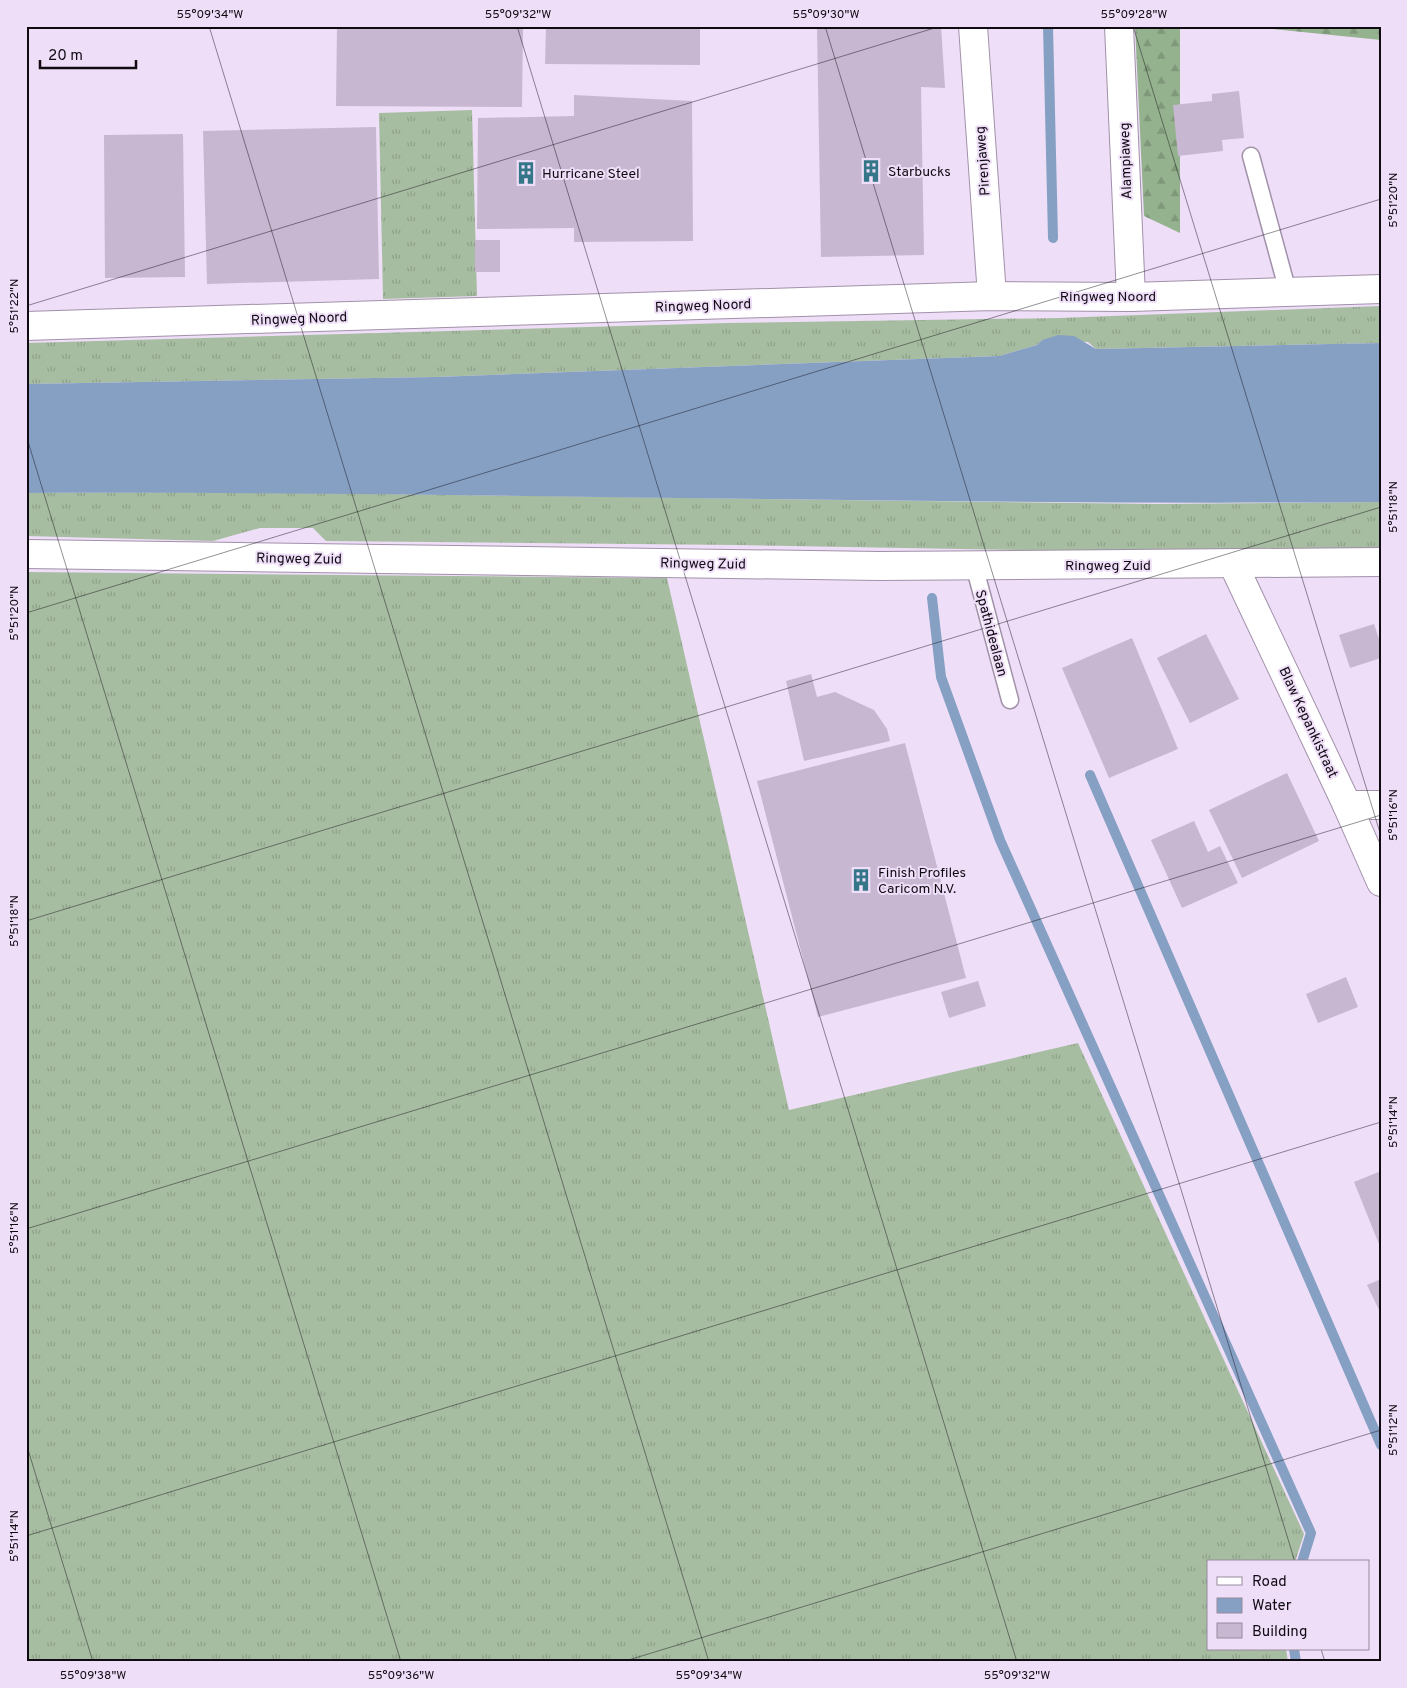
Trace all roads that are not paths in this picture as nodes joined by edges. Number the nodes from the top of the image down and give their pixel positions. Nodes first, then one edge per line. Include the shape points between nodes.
1 (973, 26) edge
2 (1119, 26) edge
3 (1251, 156) dead end
4 (1381, 289) edge
5 (1288, 292) junction
6 (992, 296) junction
7 (1131, 296) junction
8 (26, 326) edge
9 (26, 554) edge
10 (1381, 562) edge
11 (1233, 564) junction
12 (974, 565) junction
13 (1010, 700) dead end
14 (1347, 804) junction
15 (1381, 805) edge
16 (1381, 882) edge

1 - 6 street, Pirenjaweg
2 - 7 street, Alampiaweg
3 - 5 lane
4 - 5 street, Ringweg Noord
5 - 7 street, Ringweg Noord
6 - 7 street, Ringweg Noord
6 - 8 street, Ringweg Noord
9 - 12 street, Ringweg Zuid
10 - 11 street, Ringweg Zuid
11 - 12 street, Ringweg Zuid
11 - 14 street, Blaw Kepankistraat
12 - 13 lane, Spathidealaan
14 - 15 street
14 - 16 street, Blaw Kepankistraat

